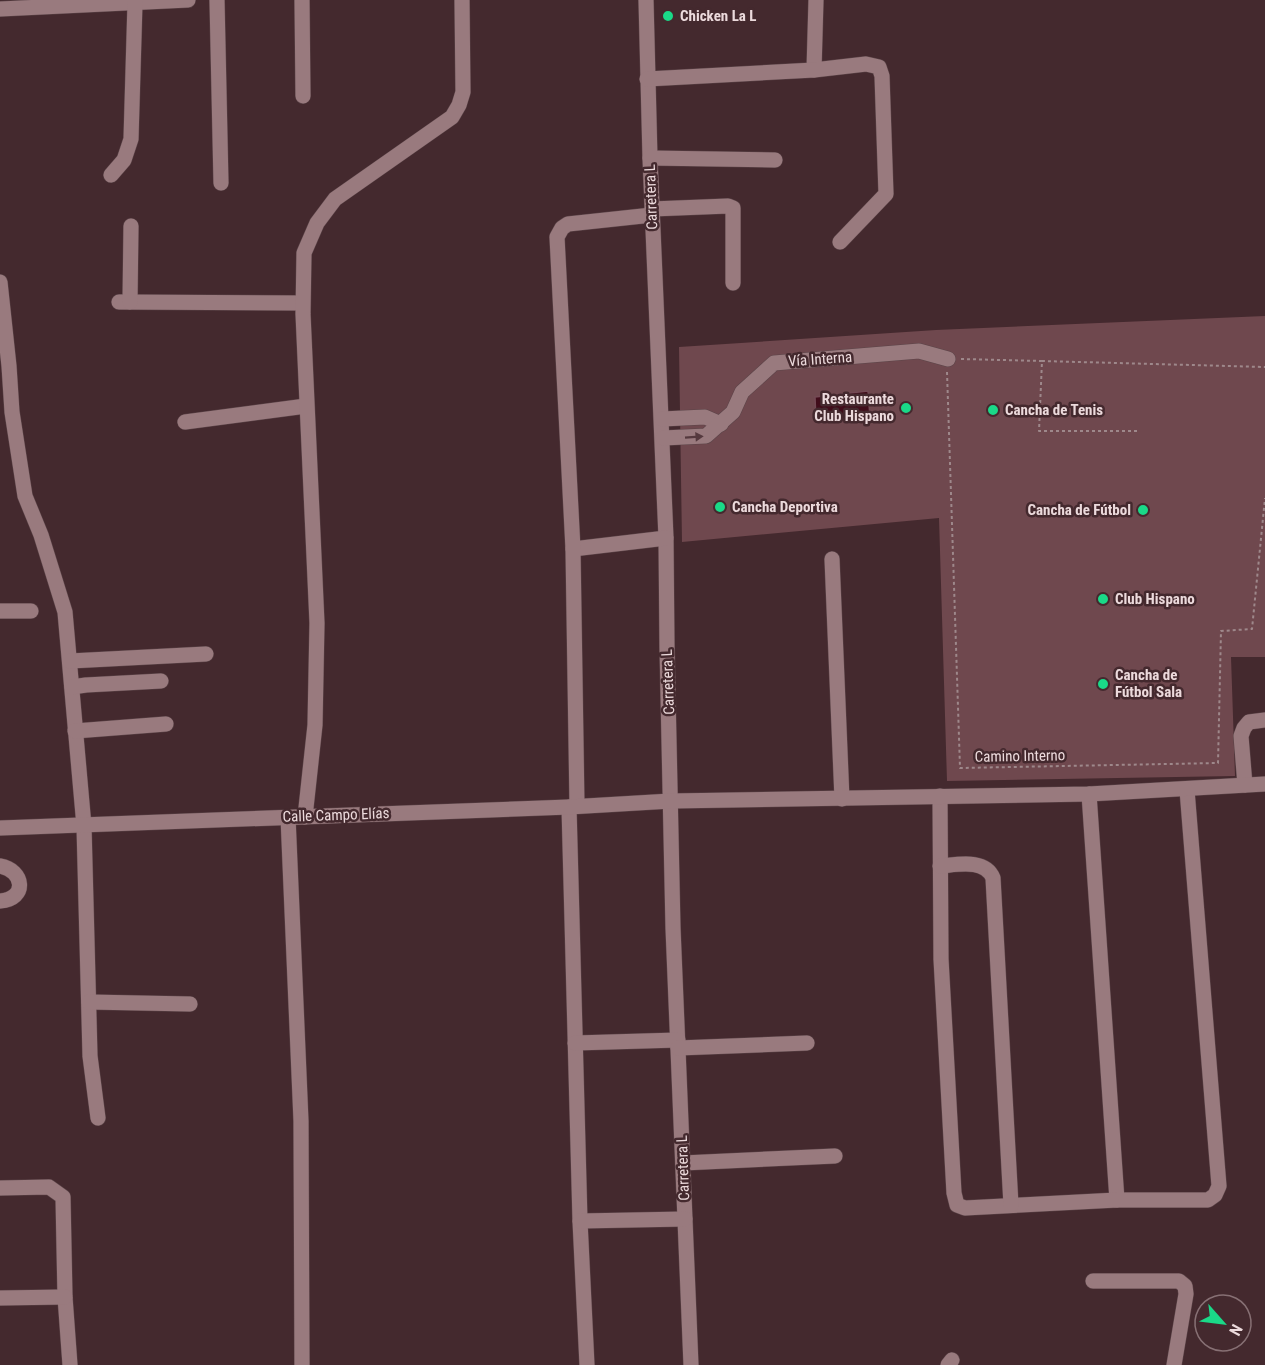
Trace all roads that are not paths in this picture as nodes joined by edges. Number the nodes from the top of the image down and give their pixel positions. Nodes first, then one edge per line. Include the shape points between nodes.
1 (188, 0) edge
2 (217, 0) edge
3 (302, 0) edge
4 (462, 0) edge
5 (646, 0) edge
6 (816, 0) edge
7 (126, 2) edge
8 (3, 6) edge
9 (814, 70) junction
10 (647, 80) junction
11 (303, 96) dead end
12 (650, 158) junction
13 (775, 160) dead end
14 (111, 175) dead end
15 (221, 183) dead end
16 (652, 212) junction
17 (131, 226) dead end
18 (840, 242) dead end
19 (0, 282) edge
20 (733, 282) dead end
21 (302, 303) junction
22 (948, 359) road end
23 (306, 406) junction
24 (662, 419) junction
25 (185, 422) dead end
26 (721, 424) junction
27 (663, 438) junction
28 (666, 538) junction
29 (573, 549) junction
30 (832, 559) dead end
31 (0, 611) edge
32 (30, 611) dead end
33 (206, 654) dead end
34 (70, 661) junction
35 (161, 681) dead end
36 (72, 687) junction
37 (1265, 720) edge
38 (166, 724) dead end
39 (75, 731) junction
40 (1265, 784) edge
41 (1245, 785) junction
42 (1187, 790) junction
43 (1089, 794) junction
44 (940, 796) junction
45 (842, 799) junction
46 (671, 801) junction
47 (573, 806) junction
48 (288, 817) junction
49 (305, 817) junction
50 (84, 826) junction
51 (0, 828) edge
52 (0, 866) edge
53 (939, 866) junction
54 (0, 901) edge
55 (89, 1002) junction
56 (190, 1004) dead end
57 (575, 1043) junction
58 (807, 1043) dead end
59 (678, 1044) junction
60 (98, 1118) dead end
61 (836, 1156) dead end
62 (683, 1163) junction
63 (0, 1188) edge
64 (1117, 1200) junction
65 (1011, 1204) junction
66 (685, 1219) junction
67 (580, 1221) junction
68 (1093, 1281) dead end
69 (65, 1297) junction
70 (0, 1298) edge
71 (70, 1365) edge
72 (302, 1365) edge
73 (587, 1365) edge
74 (691, 1365) edge
75 (1174, 1365) edge

1 - 7 street
2 - 15 street
3 - 11 street
4 - 21 street via 463,92 459,105 452,117 335,199 325,211 304,253
5 - 10 street, Carretera L
6 - 9 street
7 - 8 street
7 - 14 street via 131,139 124,160
9 - 10 street
9 - 18 street via 866,64 879,67 882,76 886,194
10 - 12 street, Carretera L
12 - 13 street
12 - 16 street, Carretera L
16 - 20 street via 733,208
16 - 24 street, Carretera L
16 - 29 street via 568,225 557,237
17 - 21 street via 125,302
19 - 34 street via 12,412 25,496 65,612
21 - 23 street
22 - 26 street, Vía Interna via 919,351 774,363 742,392 733,412
23 - 25 street
23 - 49 street via 317,623 315,725
24 - 26 street via 705,417
24 - 27 street, Carretera L
27 -> 26 street via 706,436
27 - 28 street, Carretera L
28 - 29 street
28 - 46 street, Carretera L
29 - 47 street
30 - 45 street
31 - 32 street
33 - 34 street
34 - 36 street
35 - 36 street
36 - 39 street
37 - 41 street via 1249,722 1242,732
38 - 39 street
39 - 50 street
40 - 41 street, Calle Campo Elías
41 - 42 street, Calle Campo Elías
42 - 43 street, Calle Campo Elías
42 - 64 street via 1219,1186 1208,1200
43 - 44 street, Calle Campo Elías
43 - 64 street
44 - 45 street, Calle Campo Elías
44 - 53 street
45 - 46 street, Calle Campo Elías
46 - 47 street, Calle Campo Elías
46 - 59 street, Carretera L
47 - 49 street, Calle Campo Elías
47 - 57 street
48 - 49 street, Calle Campo Elías
48 - 50 street, Calle Campo Elías
48 - 72 street via 301,1121
50 - 51 street, Calle Campo Elías
50 - 55 street
52 - 54 street via 16,874 20,883 14,897
53 - 65 street via 981,866 993,878
53 - 65 street via 955,1203 965,1208
55 - 56 street
55 - 60 street via 90,1056
57 - 59 street
57 - 67 street
58 - 59 street
59 - 62 street, Carretera L
61 - 62 street
62 - 66 street, Carretera L
63 - 69 street via 50,1187 63,1197
64 - 65 street
66 - 67 street
66 - 74 street, Carretera L
67 - 73 street
68 - 75 street via 1179,1281 1185,1286
69 - 70 street
69 - 71 street

